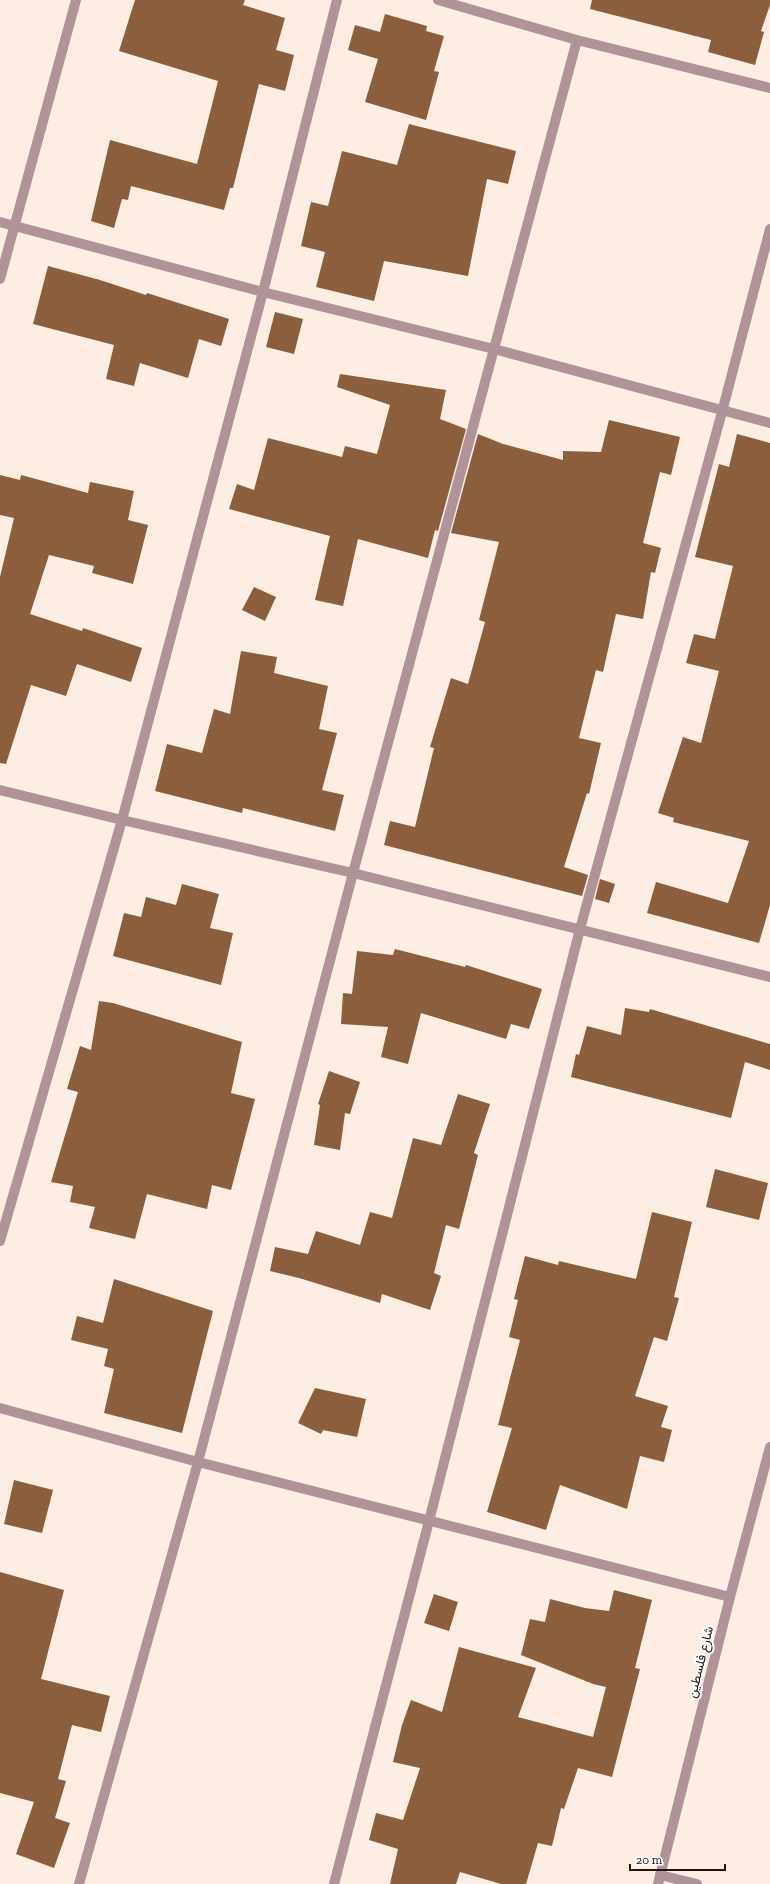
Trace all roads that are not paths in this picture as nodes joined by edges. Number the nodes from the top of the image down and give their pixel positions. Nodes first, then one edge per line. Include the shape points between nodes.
1 (76, 0) edge
2 (337, 0) edge
3 (438, 0) edge
4 (577, 40) junction
5 (770, 88) edge
6 (0, 222) edge
7 (15, 226) junction
8 (770, 229) edge
9 (0, 279) edge
10 (263, 292) junction
11 (494, 349) junction
12 (722, 412) junction
13 (770, 423) edge
14 (0, 790) edge
15 (122, 820) junction
16 (353, 872) junction
17 (580, 929) junction
18 (770, 977) edge
19 (0, 1241) edge
20 (0, 1408) edge
21 (770, 1447) edge
22 (198, 1462) junction
23 (429, 1521) junction
24 (730, 1597) junction
25 (659, 1879) edge
26 (79, 1884) edge
27 (334, 1884) edge
28 (696, 1884) edge

1 - 7 street
2 - 10 street
3 - 4 street
4 - 5 street
4 - 11 street
6 - 7 street
7 - 9 street
7 - 10 street
8 - 12 street
10 - 11 street
10 - 15 street
11 - 12 street
11 - 16 street
12 - 13 street
12 - 17 street
14 - 15 street
15 - 16 street
15 - 19 street
16 - 17 street
16 - 22 street
17 - 18 street
17 - 23 street
20 - 22 street
21 - 24 street, شارع فلسطين
22 - 23 street
22 - 26 street
23 - 24 street
23 - 27 street
24 - 25 street, شارع فلسطين
25 - 28 street

